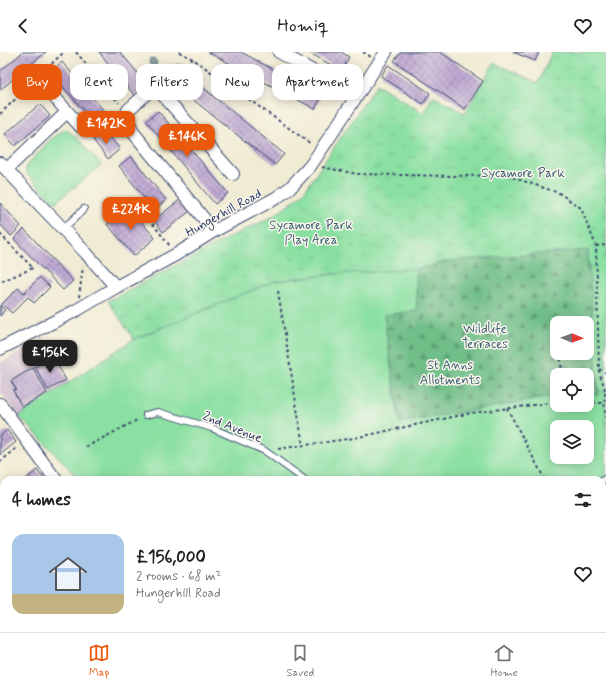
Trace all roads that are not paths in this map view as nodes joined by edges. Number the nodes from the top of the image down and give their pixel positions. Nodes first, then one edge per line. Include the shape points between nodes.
1 (279, 52) edge
2 (386, 52) edge
3 (300, 64) edge
4 (363, 87) edge
5 (57, 100) edge
6 (139, 100) edge
7 (167, 100) edge
8 (354, 100) edge
9 (67, 112) junction
10 (80, 126) dead end
11 (4, 166) edge
12 (233, 174) dead end
13 (84, 209) dead end
14 (63, 229) junction
15 (214, 231) junction
16 (116, 286) junction
17 (0, 350) edge
18 (0, 404) edge
19 (146, 415) road end
20 (53, 476) edge
21 (299, 476) edge

1 - 3 street
2 - 4 street, Hungerhill Road
5 - 9 street
6 - 15 street via 127,114 132,131
7 - 12 street
8 - 15 street, Hungerhill Road via 311,165 290,188
9 - 10 street
9 - 11 street
11 - 14 street
13 - 14 lane
14 - 16 street
15 - 16 street, Hungerhill Road
16 - 17 street, Hungerhill Road via 77,310
18 - 20 street
19 - 21 lane, 2nd Avenue via 158,412 212,428 265,451

